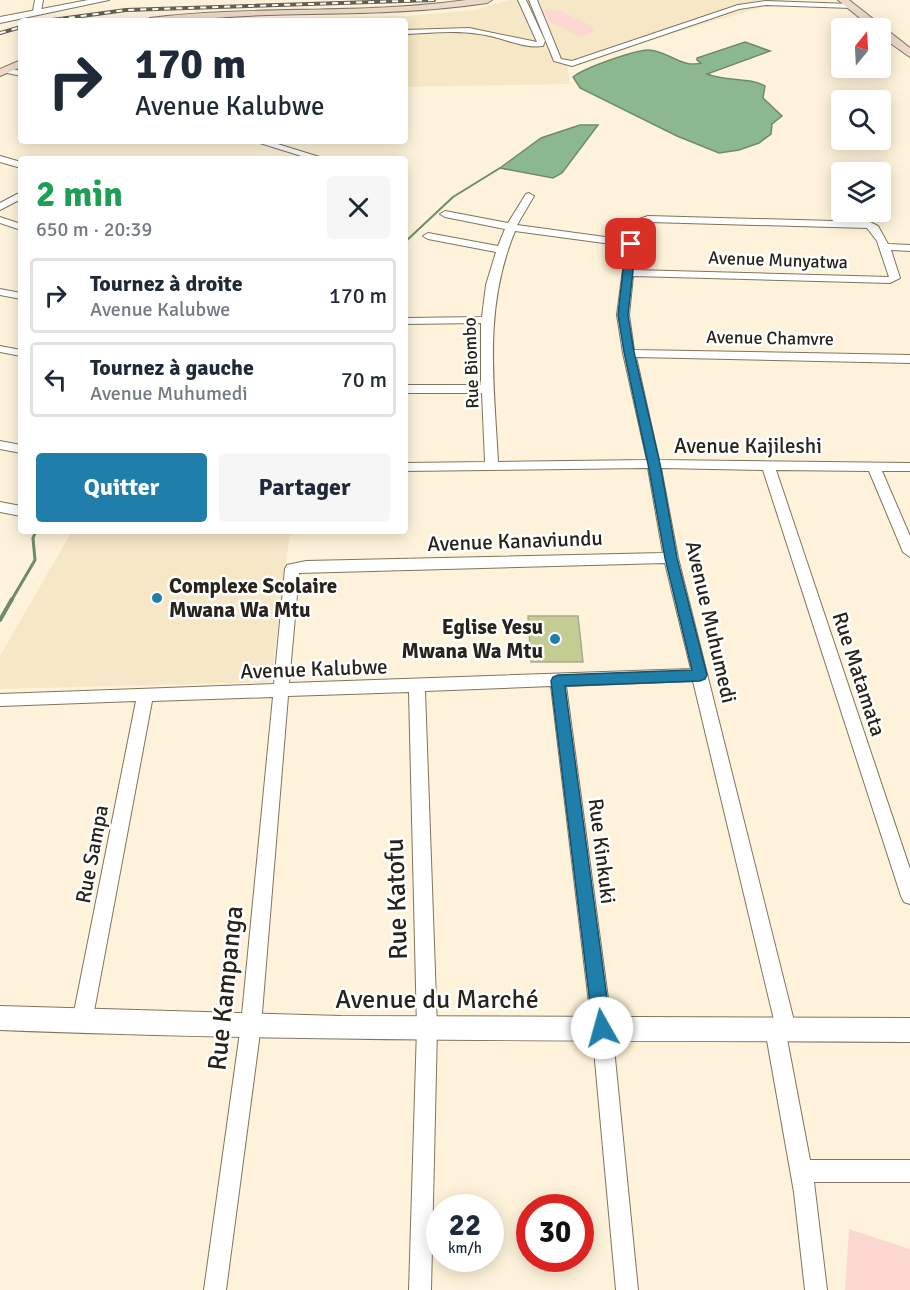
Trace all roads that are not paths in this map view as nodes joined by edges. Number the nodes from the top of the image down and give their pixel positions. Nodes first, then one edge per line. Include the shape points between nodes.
1 (39, 0) edge
2 (105, 0) edge
3 (487, 0) edge
4 (522, 0) edge
5 (533, 0) edge
6 (847, 3) edge
7 (37, 11) junction
8 (186, 18) edge
9 (865, 18) edge
10 (0, 20) edge
11 (408, 32) edge
12 (891, 39) edge
13 (910, 54) edge
14 (18, 64) edge
15 (3, 71) edge
16 (18, 74) edge
17 (268, 144) edge
18 (310, 156) edge
19 (0, 159) edge
20 (18, 164) edge
21 (529, 196) dead end
22 (18, 197) edge
23 (0, 207) edge
24 (445, 214) dead end
25 (0, 220) edge
26 (18, 225) edge
27 (511, 227) junction
28 (428, 236) dead end
29 (631, 244) junction
30 (884, 247) junction
31 (910, 248) edge
32 (502, 250) junction
33 (627, 273) junction
34 (0, 292) edge
35 (18, 295) edge
36 (485, 320) junction
37 (408, 321) edge
38 (0, 348) edge
39 (18, 352) edge
40 (629, 352) junction
41 (910, 358) edge
42 (408, 389) edge
43 (489, 389) junction
44 (0, 445) edge
45 (18, 448) edge
46 (654, 464) junction
47 (768, 465) junction
48 (492, 466) junction
49 (873, 466) junction
50 (408, 467) edge
51 (910, 467) edge
52 (0, 507) edge
53 (18, 510) edge
54 (910, 552) edge
55 (671, 558) junction
56 (291, 571) joint
57 (700, 675) junction
58 (558, 681) junction
59 (417, 687) junction
60 (280, 691) junction
61 (145, 695) junction
62 (0, 700) edge
63 (910, 896) edge
64 (0, 1018) edge
65 (82, 1022) junction
66 (251, 1025) junction
67 (427, 1028) junction
68 (602, 1028) junction
69 (780, 1029) junction
70 (910, 1030) edge
71 (802, 1171) junction
72 (910, 1171) edge
73 (215, 1290) edge
74 (420, 1290) edge
75 (627, 1290) edge
76 (816, 1290) edge

1 - 7 street
2 - 7 street
3 - 8 main road via 419,9
4 - 11 street via 540,44 518,43 477,31
5 - 6 street via 558,61 572,64 738,7
6 - 9 main road
7 - 10 street
12 - 13 main road
14 - 15 main road
15 - 16 street
17 - 18 street
19 - 20 street
21 - 27 street, Rue Biombo
22 - 23 street
24 - 27 street
25 - 26 street
27 - 29 street
27 - 32 street, Rue Biombo
28 - 32 street
29 - 30 street, Avenue Muhumedi via 638,223 648,219 867,224 874,227
29 - 33 street, Avenue Muhumedi
30 - 31 street
30 - 33 street, Avenue Munyatwa via 893,279
32 - 36 street, Rue Biombo via 491,280
33 - 40 street, Avenue Muhumedi via 623,315
34 - 35 street
36 - 37 street
36 - 43 street, Rue Biombo
38 - 39 street
40 - 41 street, Avenue Chamvre
40 - 46 street, Avenue Muhumedi
42 - 43 street
43 - 48 street, Rue Biombo
44 - 45 street
46 - 47 street, Avenue Kajileshi
46 - 48 street, Avenue Kajileshi
46 - 55 street, Avenue Muhumedi
47 - 49 street, Avenue Kajileshi
47 - 63 street, Rue Matamata
48 - 50 street, Avenue Kajileshi
49 - 51 street, Avenue Kajileshi
49 - 54 street
52 - 53 street
55 - 56 street, Avenue Kanaviundu via 306,566
55 - 57 street, Avenue Muhumedi
56 - 60 street, Rue Kampanga
57 - 58 street, Avenue Kalubwe
57 - 69 street, Avenue Muhumedi
58 - 59 street, Avenue Kalubwe
58 - 68 street, Rue Kinkuki
59 - 60 street, Avenue Kalubwe
59 - 67 street, Rue Katofu
60 - 61 street, Avenue Kalubwe
60 - 66 street, Rue Kampanga
61 - 62 street, Avenue Kalubwe
61 - 65 street, Rue Sampa
64 - 65 street, Avenue du Marché
65 - 66 street, Avenue du Marché
66 - 67 street, Avenue du Marché
66 - 73 street, Rue Kampanga
67 - 68 street, Avenue du Marché
67 - 74 street, Rue Katofu
68 - 69 street, Avenue du Marché
68 - 75 street, Rue Kinkuki
69 - 70 street, Avenue du Marché
69 - 71 street, Avenue Muhumedi
71 - 72 street
71 - 76 street, Avenue Muhumedi

